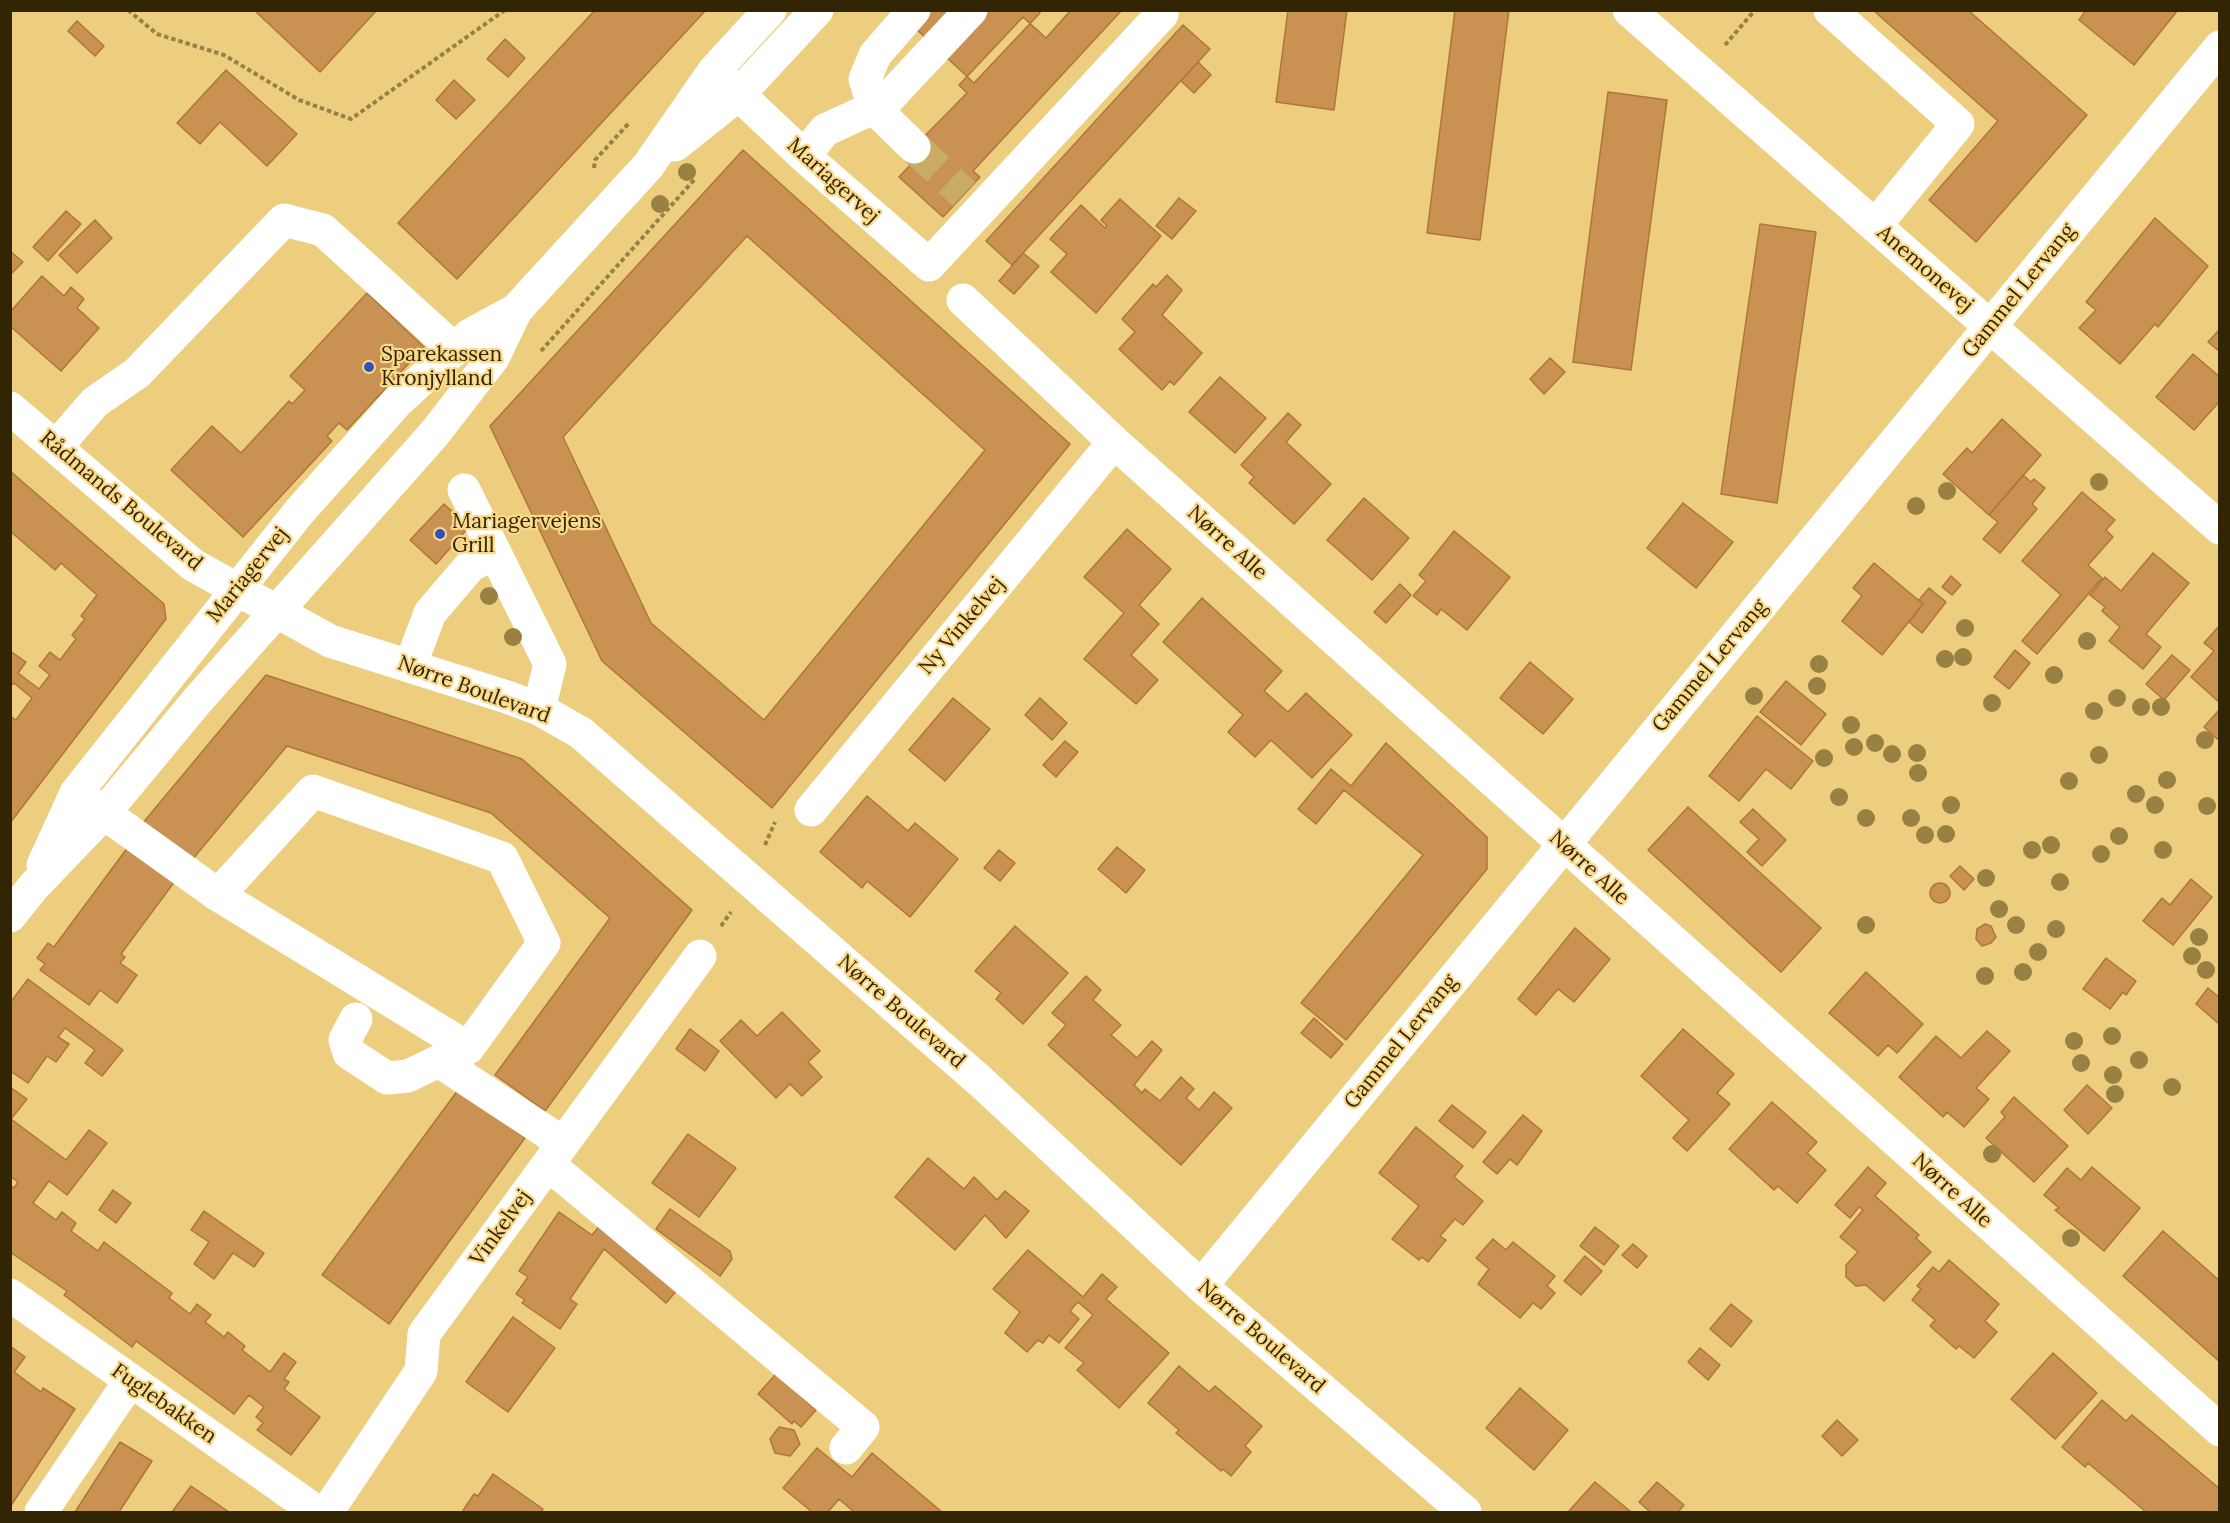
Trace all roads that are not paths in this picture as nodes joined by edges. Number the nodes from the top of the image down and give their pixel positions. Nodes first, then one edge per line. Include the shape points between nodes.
1 (770, 10) edge
2 (817, 10) edge
3 (914, 10) edge
4 (971, 10) edge
5 (1629, 10) edge
6 (1830, 10) edge
7 (1162, 14) dead end
8 (2220, 47) edge
9 (714, 71) junction
10 (739, 94) junction
11 (873, 108) junction
12 (914, 147) tunnel mouth
13 (804, 156) junction
14 (648, 166) junction
15 (1875, 225) junction
16 (963, 300) dead end
17 (516, 310) junction
18 (1989, 326) junction
19 (454, 350) junction
20 (10, 408) edge
21 (1114, 442) junction
22 (56, 447) junction
23 (464, 490) dead end
24 (2220, 528) edge
25 (495, 554) junction
26 (236, 589) junction
27 (276, 611) junction
28 (410, 666) junction
29 (538, 709) junction
30 (76, 793) junction
31 (811, 810) road end
32 (105, 813) junction
33 (1562, 844) junction
34 (34, 886) junction
35 (218, 896) junction
36 (10, 916) edge
37 (700, 956) road end
38 (356, 1019) dead end
39 (555, 1154) junction
40 (1201, 1286) junction
41 (10, 1295) edge
42 (130, 1381) junction
43 (2220, 1430) edge
44 (846, 1448) dead end
45 (41, 1512) edge
46 (317, 1512) edge
47 (327, 1512) edge
48 (1465, 1512) edge

1 - 9 street, Mariagervej
2 - 10 street, Mariagervej
3 - 11 street via 867,70 865,79
4 - 11 street via 884,103
5 - 15 street, Anemonevej
6 - 15 street via 1958,124
7 - 13 street, Mariagervej via 972,202 929,265
8 - 18 street, Gammel Lervang
9 - 10 street, Mariagervej
9 - 14 street, Mariagervej
10 - 13 street, Mariagervej
10 - 14 street, Mariagervej
11 - 12 street
11 - 13 street via 825,130
14 - 17 street, Mariagervej
15 - 18 street, Anemonevej
16 - 21 street, Nørre Alle
17 - 19 street, Mariagervej via 471,335
17 - 27 street, Mariagervej via 493,358 434,434
18 - 24 street, Anemonevej
18 - 33 street, Gammel Lervang
19 - 22 street via 323,230 284,220 137,373 95,402
19 - 26 street, Mariagervej via 398,401
20 - 22 street, Rådmands Boulevard
21 - 31 street, Ny Vinkelvej
21 - 33 street, Nørre Alle
22 - 26 street, Rådmands Boulevard via 193,565
23 - 25 street
25 - 28 street via 471,565 430,613
25 - 29 street via 550,664
26 - 27 street, Rådmands Boulevard
26 - 30 street, Mariagervej
27 - 28 street, Nørre Boulevard via 330,641
27 - 32 street, Mariagervej
28 - 29 street, Nørre Boulevard
29 - 40 street, Nørre Boulevard via 581,733 753,882 980,1081
30 - 32 street
30 - 34 street, Mariagervej
32 - 34 street, Mariagervej
32 - 35 street
33 - 40 street, Gammel Lervang
33 - 43 street, Nørre Alle
34 - 36 street, Mariagervej
35 - 35 street via 468,1048 544,943 502,858 313,791
37 - 39 street, Vinkelvej
38 - 39 street via 345,1040 349,1053 387,1078 408,1077 439,1061
39 - 44 street via 863,1427
39 - 47 street, Vinkelvej via 424,1334 420,1371
40 - 48 street, Nørre Boulevard
41 - 42 street, Fuglebakken
42 - 45 street
42 - 46 street, Fuglebakken

